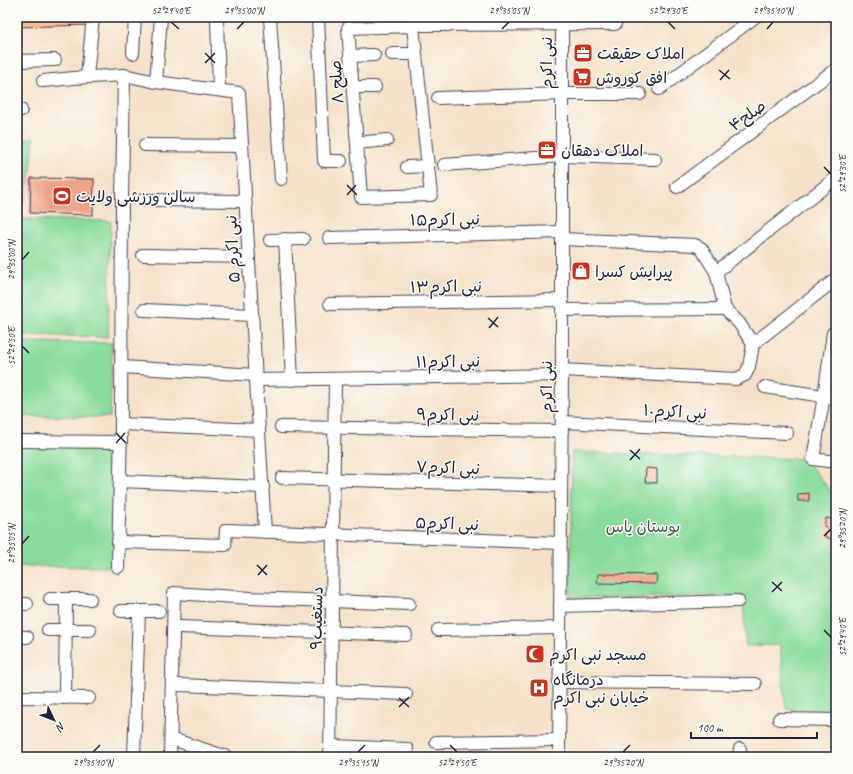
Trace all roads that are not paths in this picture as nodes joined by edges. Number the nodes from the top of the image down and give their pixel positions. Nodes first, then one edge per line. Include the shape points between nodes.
1 (89, 17) edge
2 (93, 17) edge
3 (135, 17) edge
4 (161, 17) edge
5 (217, 17) edge
6 (270, 17) edge
7 (318, 17) edge
8 (755, 17) edge
9 (17, 19) edge
10 (562, 21) edge
11 (415, 23) edge
12 (615, 24) dead end
13 (133, 53) dead end
14 (392, 54) dead end
15 (415, 54) junction
16 (374, 55) dead end
17 (351, 56) junction
18 (55, 60) dead end
19 (17, 62) edge
20 (834, 74) edge
21 (124, 75) junction
22 (87, 78) junction
23 (43, 81) dead end
24 (156, 82) junction
25 (353, 87) junction
26 (375, 87) dead end
27 (659, 89) dead end
28 (219, 90) junction
29 (562, 94) junction
30 (640, 94) dead end
31 (438, 98) dead end
32 (387, 140) dead end
33 (357, 143) junction
34 (145, 145) dead end
35 (242, 146) junction
36 (562, 156) junction
37 (655, 159) dead end
38 (341, 161) dead end
39 (444, 165) dead end
40 (428, 166) junction
41 (407, 167) dead end
42 (836, 178) edge
43 (281, 179) dead end
44 (677, 186) dead end
45 (144, 200) dead end
46 (245, 201) junction
47 (562, 235) junction
48 (329, 238) dead end
49 (285, 239) junction
50 (303, 239) dead end
51 (270, 240) dead end
52 (143, 255) dead end
53 (249, 257) junction
54 (716, 272) junction
55 (836, 280) edge
56 (330, 304) dead end
57 (562, 305) junction
58 (725, 309) junction
59 (144, 310) dead end
60 (252, 315) junction
61 (835, 333) edge
62 (753, 344) junction
63 (121, 367) junction
64 (562, 373) junction
65 (256, 378) junction
66 (292, 380) junction
67 (335, 380) junction
68 (766, 387) dead end
69 (830, 397) edge
70 (121, 424) junction
71 (281, 427) dead end
72 (562, 427) junction
73 (334, 428) junction
74 (259, 430) junction
75 (787, 433) dead end
76 (17, 441) edge
77 (121, 442) junction
78 (836, 462) edge
79 (282, 478) dead end
80 (334, 480) junction
81 (120, 481) junction
82 (561, 486) junction
83 (263, 487) junction
84 (266, 532) junction
85 (333, 535) junction
86 (118, 542) junction
87 (560, 543) junction
88 (118, 567) dead end
89 (50, 599) dead end
90 (66, 599) junction
91 (90, 599) dead end
92 (332, 601) junction
93 (738, 601) dead end
94 (409, 604) dead end
95 (560, 606) junction
96 (159, 610) dead end
97 (121, 611) dead end
98 (139, 611) junction
99 (179, 627) dead end
100 (560, 628) junction
101 (48, 630) dead end
102 (66, 630) junction
103 (90, 630) dead end
104 (438, 630) dead end
105 (332, 632) junction
106 (406, 635) dead end
107 (559, 682) junction
108 (755, 684) dead end
109 (179, 685) dead end
110 (331, 691) junction
111 (406, 694) dead end
112 (17, 697) edge
113 (65, 698) junction
114 (89, 698) dead end
115 (780, 719) dead end
116 (836, 720) edge
117 (559, 740) junction
118 (178, 741) dead end
119 (436, 742) dead end
120 (407, 749) dead end
121 (330, 752) edge
122 (134, 757) edge
123 (170, 757) edge
124 (227, 757) edge
125 (337, 757) edge
126 (559, 757) edge

1 - 9 main road
2 - 22 street
3 - 13 street
4 - 24 street
5 - 28 street
6 - 43 street
7 - 38 street via 324,161
8 - 27 street
10 - 11 street
10 - 12 street
10 - 29 street, نبی اکرم
11 - 15 street
11 - 17 street, ۸ صلح via 348,28
14 - 15 street
15 - 40 street
16 - 17 street
17 - 25 street, ۸ صلح
18 - 19 street
20 - 44 street, صلح۴
21 - 22 street, نبی اکرم ۵
21 - 24 street, نبی اکرم ۵
21 - 63 street
22 - 23 street, نبی اکرم ۵
24 - 28 street, نبی اکرم ۵
25 - 26 street
25 - 33 street, ۸ صلح
28 - 35 street, نبی اکرم ۵ via 239,93
29 - 30 street
29 - 31 street
29 - 36 street, نبی اکرم
32 - 33 street
33 - 40 street, ۸ صلح via 361,197 431,195
34 - 35 street
35 - 46 street, نبی اکرم ۵
36 - 37 street
36 - 39 street
36 - 47 street, نبی اکرم
40 - 41 street
42 - 54 street
45 - 46 street
46 - 53 street, نبی اکرم ۵
47 - 48 street, نبی اکرم۱۵
47 - 54 street, نبی اکرم۱۵ via 695,245 701,248
47 - 57 street, نبی اکرم
49 - 50 street
49 - 51 street
49 - 66 street
52 - 53 street
53 - 60 street, نبی اکرم ۵
54 - 58 street
55 - 62 street
56 - 57 street, نبی اکرم۱۳
57 - 58 street, نبی اکرم۱۳
57 - 64 street, نبی اکرم
58 - 62 street
59 - 60 street
60 - 65 street, نبی اکرم ۵
61 - 69 street
62 - 64 street, نبی اکرم۱۱ via 749,367 745,375 736,379
63 - 65 street, نبی اکرم۱۱
63 - 70 street
64 - 67 street, نبی اکرم۱۱
64 - 72 street, نبی اکرم
65 - 66 street, نبی اکرم۱۱
65 - 74 street, نبی اکرم ۵
66 - 67 street, نبی اکرم۱۱
67 - 73 street
68 - 69 street
69 - 78 street via 813,459
70 - 74 street
70 - 77 street
71 - 73 street, نبی اکرم۹
72 - 73 street, نبی اکرم۹
72 - 75 street, نبی اکرم۱۰
72 - 82 street, نبی اکرم
73 - 80 street, دستغیب۹
74 - 83 street, نبی اکرم ۵
76 - 77 street
77 - 81 street
79 - 80 street, نبی اکرم۷
80 - 82 street, نبی اکرم۷
80 - 85 street, دستغیب۹
81 - 83 street
81 - 86 street
82 - 87 street, نبی اکرم
83 - 84 street, نبی اکرم ۵
84 - 85 street
84 - 86 street via 226,530 225,545
85 - 87 street, نبی اکرم۵
85 - 92 street, دستغیب۹
86 - 88 street
87 - 95 street, نبی اکرم
89 - 90 street
90 - 91 street
90 - 102 street
92 - 94 street
92 - 105 street, دستغیب۹
92 - 123 street via 174,593
93 - 95 street
95 - 100 street, نبی اکرم
96 - 98 street
97 - 98 street
98 - 122 street
99 - 105 street
100 - 104 street
100 - 107 street, نبی اکرم
101 - 102 street
102 - 103 street
102 - 113 street
105 - 106 street
105 - 110 street, دستغیب۹
107 - 108 street
107 - 117 street, نبی اکرم
109 - 110 street
110 - 111 street
110 - 121 street, دستغیب۹
112 - 113 street
113 - 114 street
115 - 116 street
117 - 119 street
117 - 126 street, نبی اکرم
118 - 124 street
120 - 121 street
121 - 125 street

